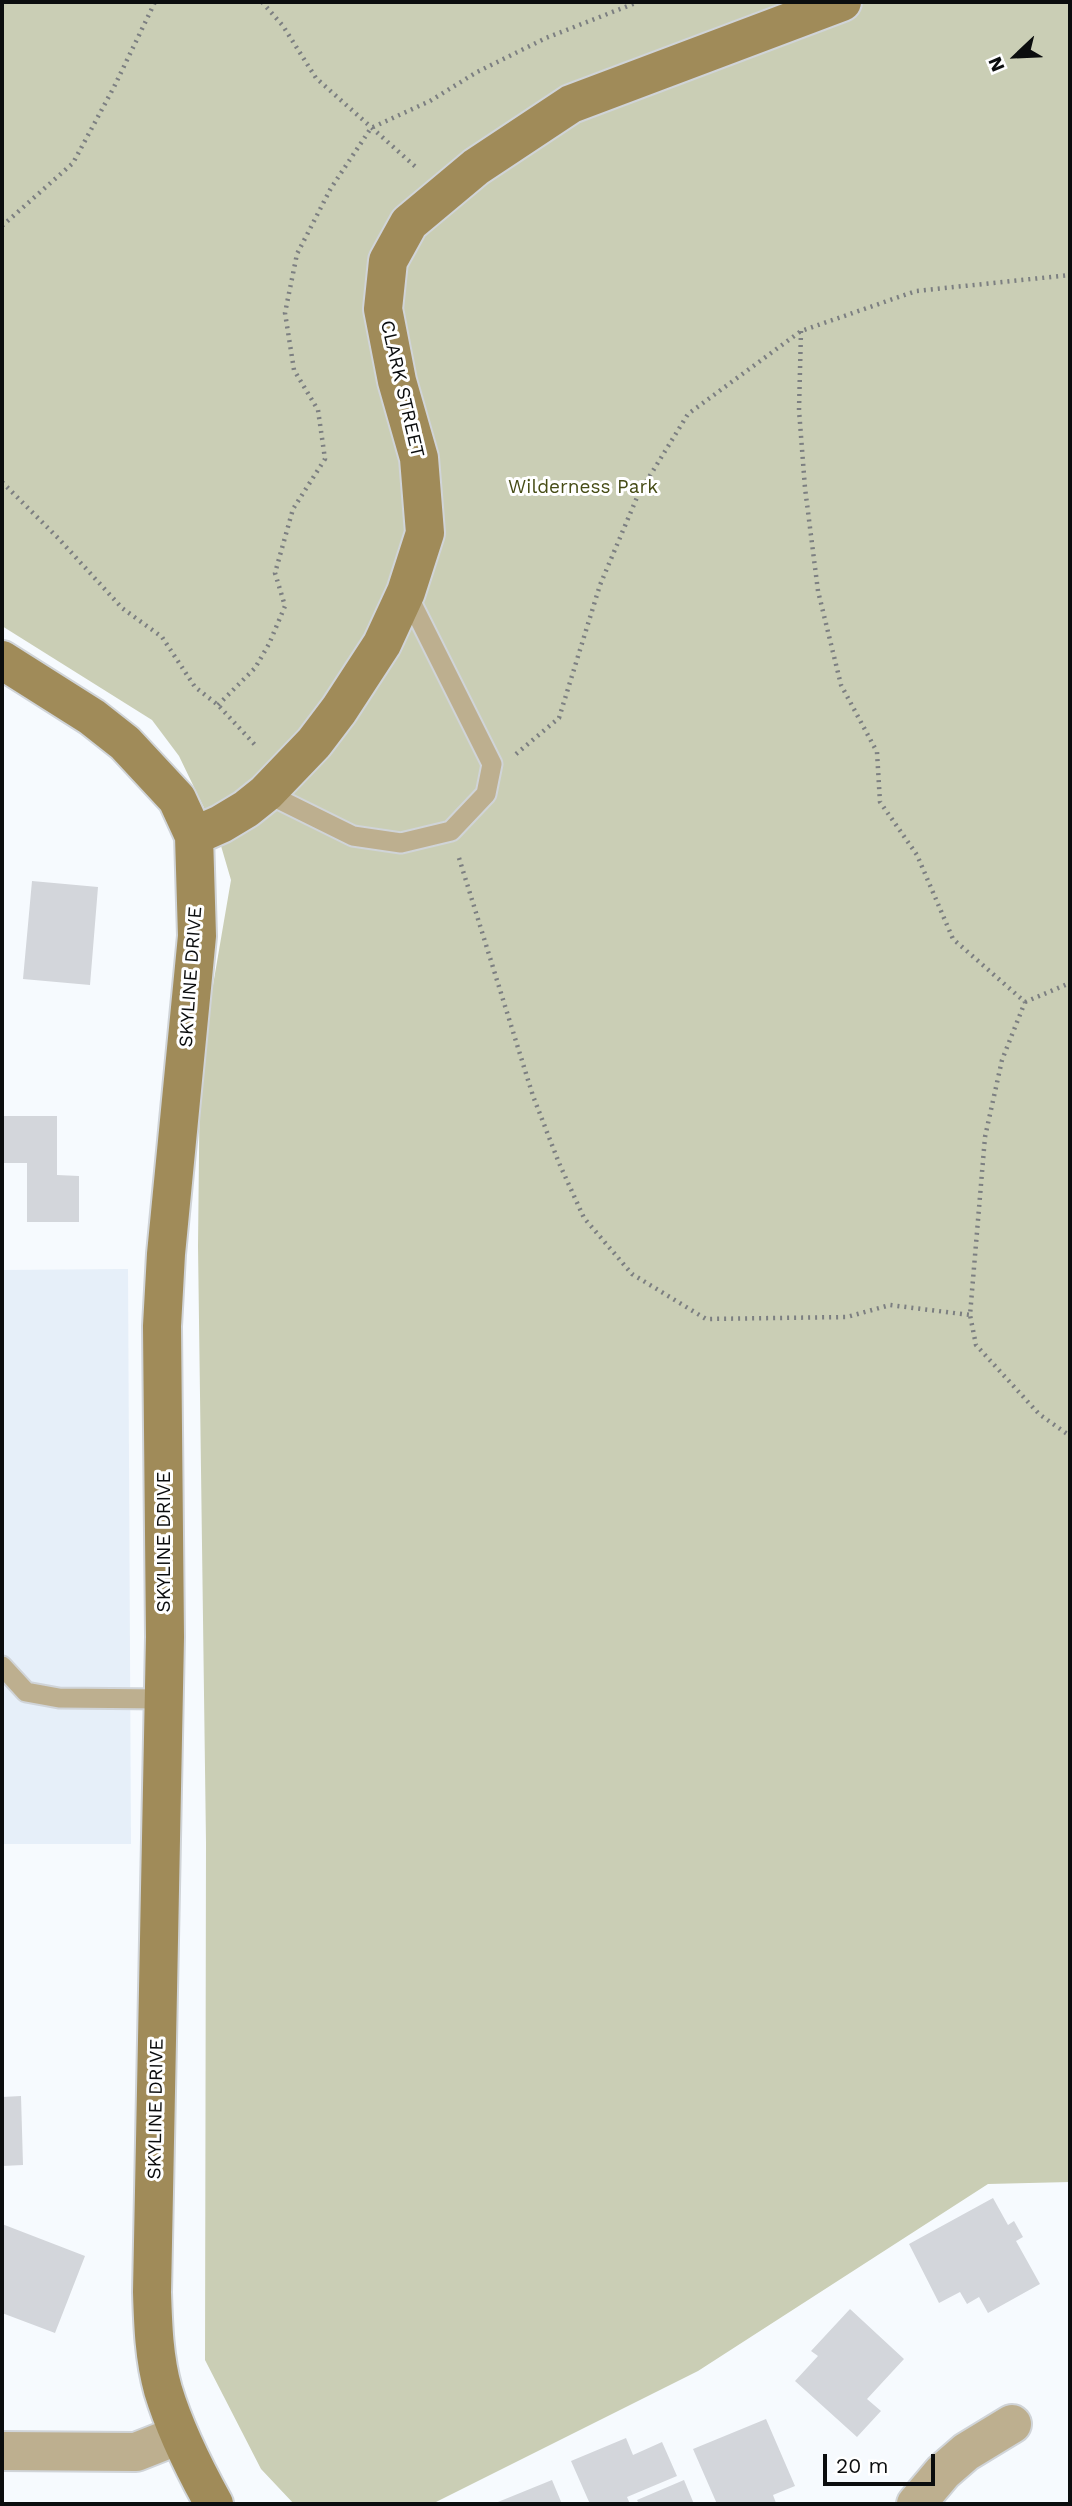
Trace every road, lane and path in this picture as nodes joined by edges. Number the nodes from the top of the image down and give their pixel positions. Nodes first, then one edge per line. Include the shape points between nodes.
1 (155, 2) edge
2 (262, 2) edge
3 (842, 2) edge
4 (444, 193) junction
5 (2, 226) edge
6 (1070, 275) edge
7 (801, 331) junction
8 (2, 482) edge
9 (406, 592) junction
10 (2, 660) edge
11 (492, 764) junction
12 (275, 784) junction
13 (451, 831) junction
14 (194, 836) junction
15 (1070, 983) edge
16 (1025, 1002) junction
17 (970, 1315) junction
18 (1070, 1436) edge
19 (2, 1666) edge
20 (163, 1699) junction
21 (1012, 2424) dead end
22 (179, 2435) junction
23 (2, 2451) edge
24 (214, 2504) edge
25 (916, 2504) edge

1 - 5 path via 73,163
2 - 4 path via 316,78
3 - 4 street, CLARK STREET via 571,104
4 - 9 street, CLARK STREET via 409,223 388,261 383,309 419,457 425,533
6 - 7 path via 916,291
7 - 11 path via 688,414 638,495 600,585 559,718 520,752
7 - 16 path via 799,410 818,591 841,685 877,751 880,802 917,855 953,939
8 - 12 path via 122,608 162,637 195,687 218,705
9 - 11 lane
9 - 12 street, CLARK STREET via 382,644 346,700
10 - 14 street, SKYLINE DRIVE via 125,743 177,799
11 - 13 lane via 486,794
12 - 13 lane via 353,836 401,843
12 - 14 street, CLARK STREET via 227,820
13 - 17 path via 533,1096 559,1163 584,1218 632,1274 706,1319 848,1317 890,1305
14 - 20 street, SKYLINE DRIVE via 197,936 162,1326
15 - 16 path
16 - 17 path via 1002,1060 985,1137
17 - 18 path via 976,1345 1039,1414
19 - 20 lane via 26,1692 59,1698
20 - 22 street, SKYLINE DRIVE via 152,2292 156,2358
21 - 25 street via 966,2452
22 - 23 street via 136,2452
22 - 24 street, SKYLINE DRIVE

